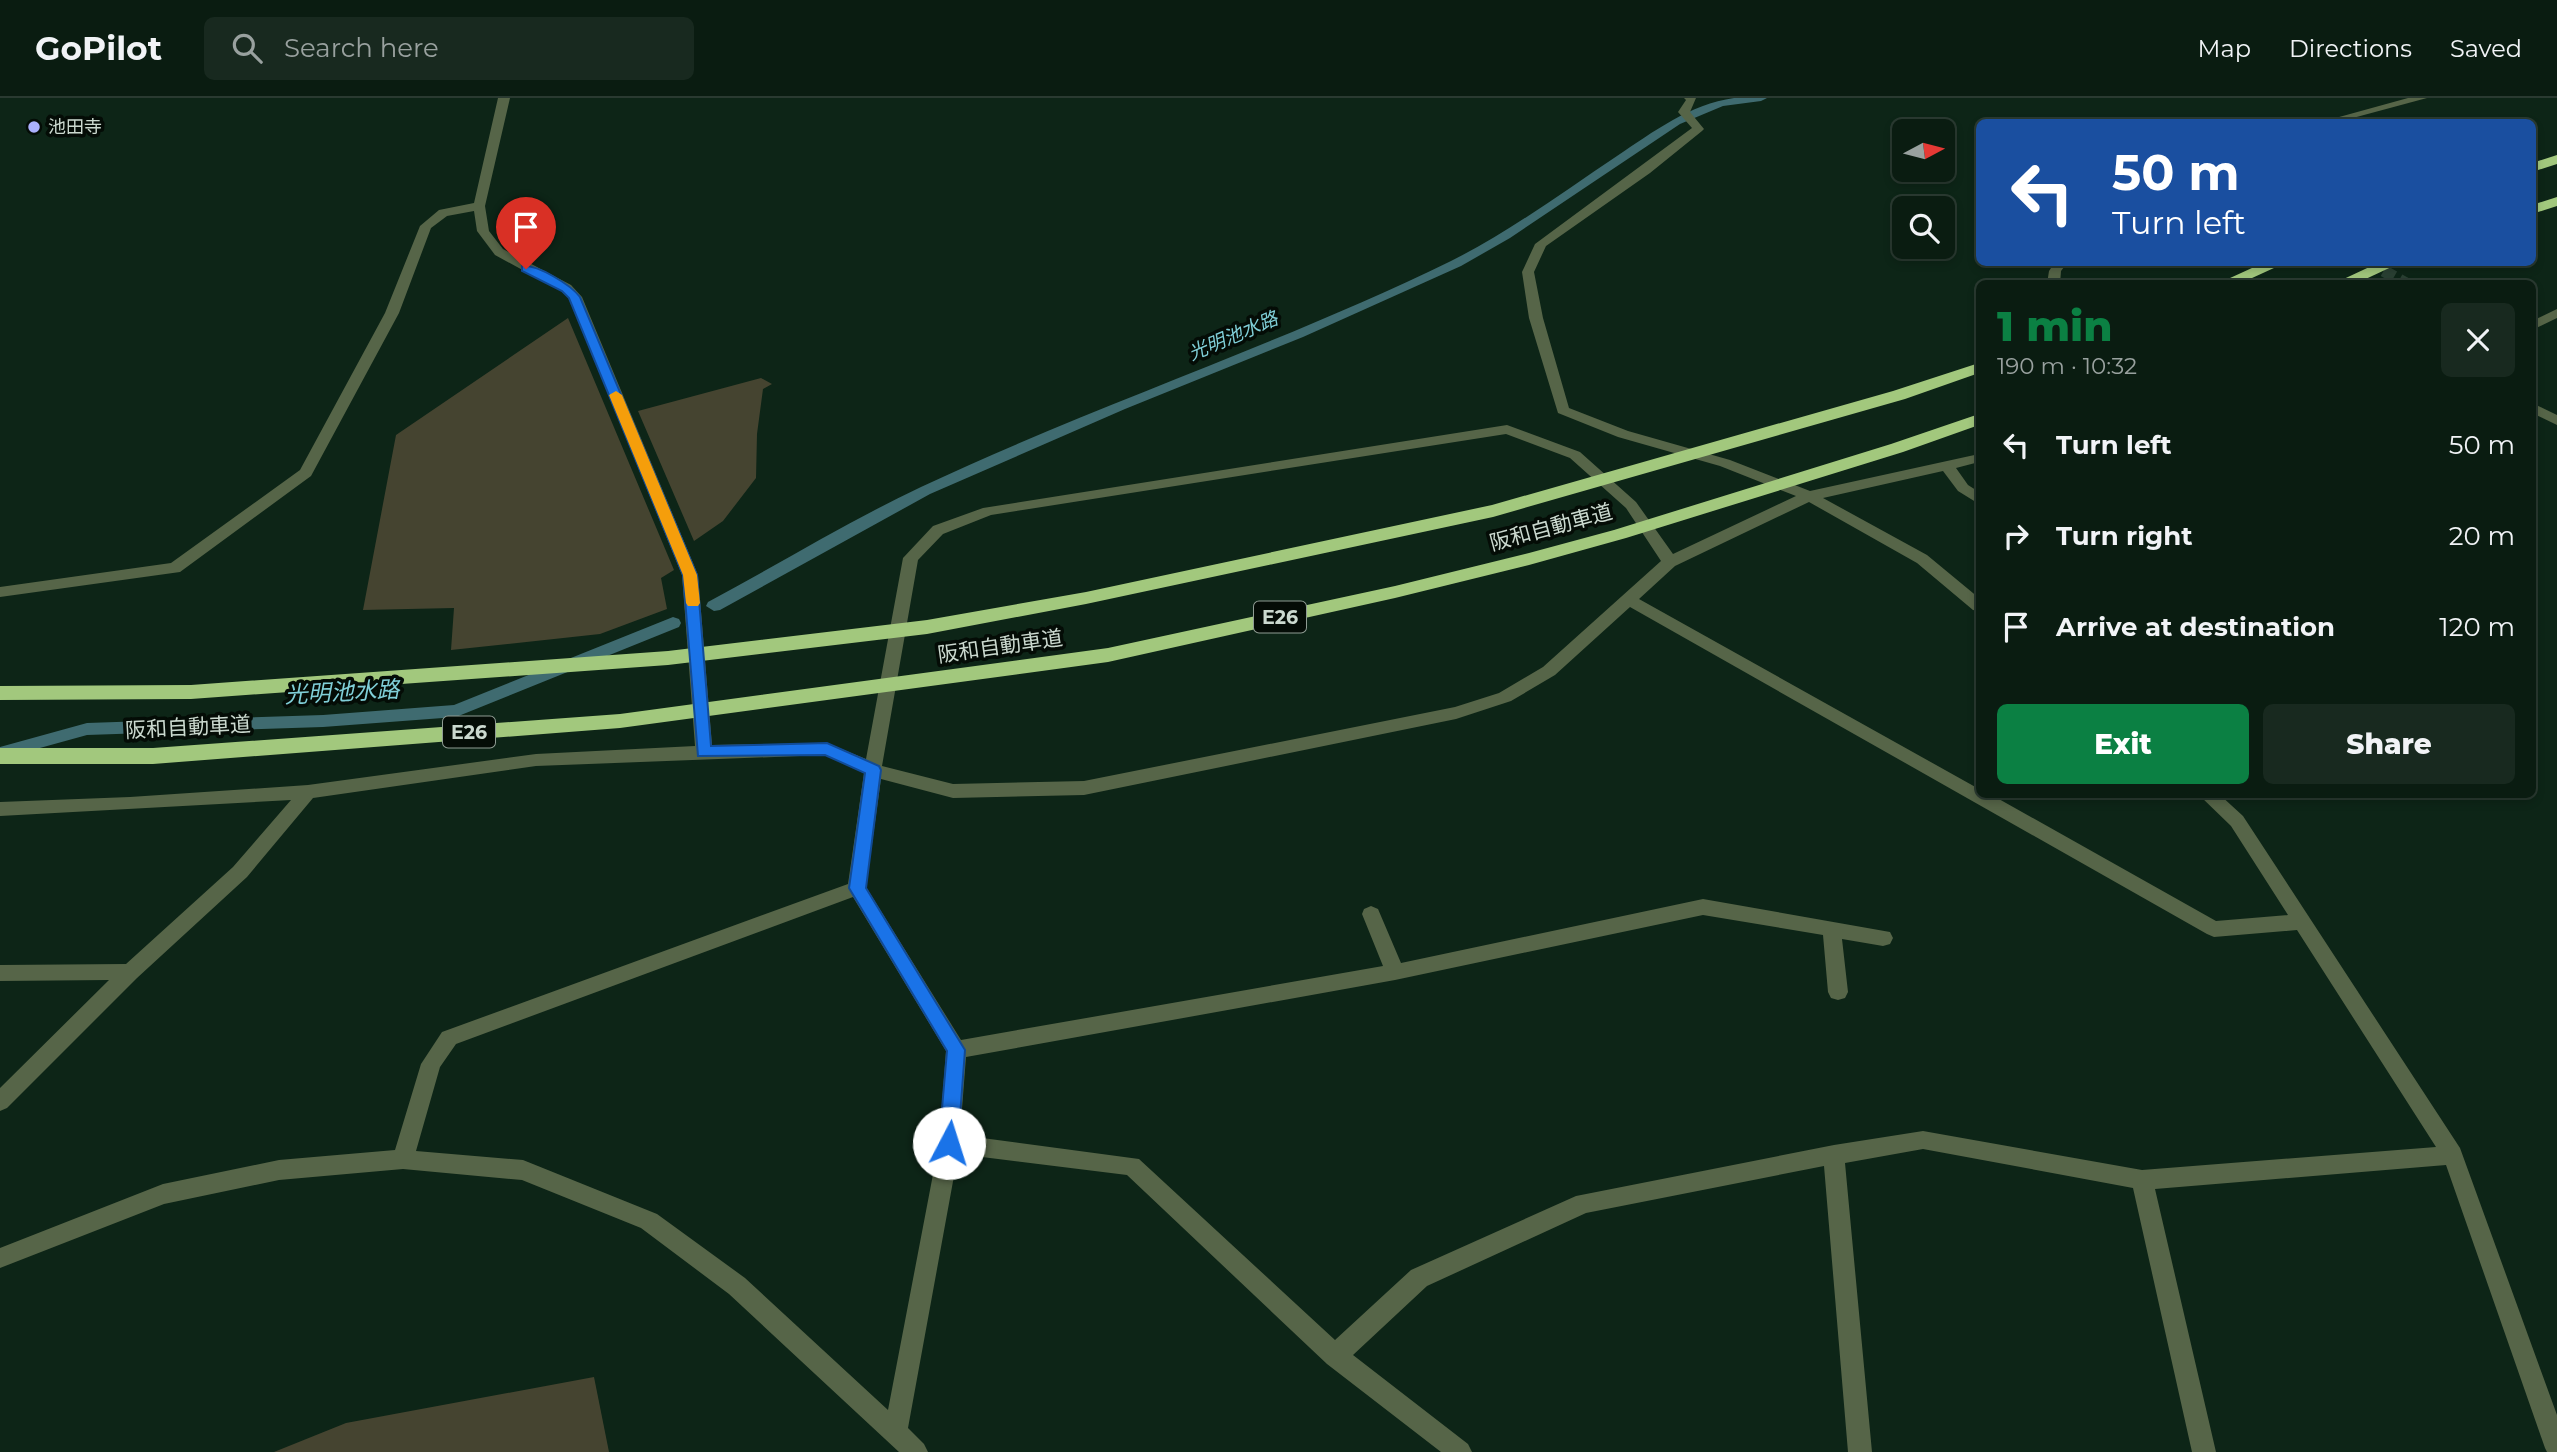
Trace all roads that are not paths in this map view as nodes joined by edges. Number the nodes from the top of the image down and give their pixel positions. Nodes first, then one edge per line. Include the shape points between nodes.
1 (503, 98) edge
2 (1690, 98) edge
3 (2421, 98) edge
4 (2339, 119) edge
5 (2557, 159) edge
6 (2536, 167) edge
7 (2557, 201) edge
8 (479, 206) junction
9 (2536, 209) edge
10 (2270, 266) edge
11 (2385, 266) edge
12 (2234, 280) edge
13 (2350, 280) edge
14 (2557, 313) edge
15 (2536, 324) edge
16 (1976, 369) edge
17 (2536, 409) edge
18 (1976, 420) edge
19 (2557, 421) edge
20 (1976, 459) edge
21 (1948, 467) junction
22 (1809, 496) junction
23 (1976, 497) edge
24 (1670, 562) junction
25 (0, 592) edge
26 (1629, 600) junction
27 (1976, 604) edge
28 (0, 693) edge
29 (704, 752) junction
30 (0, 756) edge
31 (873, 770) junction
32 (308, 792) junction
33 (1976, 795) edge
34 (1981, 798) edge
35 (2211, 798) edge
36 (0, 809) edge
37 (857, 888) junction
38 (1371, 914) dead end
39 (2303, 922) junction
40 (1832, 930) junction
41 (1883, 938) dead end
42 (130, 972) junction
43 (1395, 972) junction
44 (0, 973) edge
45 (1838, 992) dead end
46 (956, 1050) junction
47 (0, 1102) edge
48 (949, 1143) junction
49 (1834, 1155) junction
50 (2453, 1155) junction
51 (403, 1159) junction
52 (2142, 1180) junction
53 (0, 1258) edge
54 (1335, 1356) junction
55 (895, 1433) junction
56 (2557, 1448) edge
57 (916, 1452) edge
58 (1460, 1452) edge
59 (1860, 1452) edge
60 (2204, 1452) edge

1 - 8 street
2 - 22 street via 1684,112 1698,129 1541,244 1528,271 1536,318 1563,410 1623,434 1726,463
3 - 4 street
5 - 6 highway
7 - 9 highway
8 - 25 street via 443,213 426,226 392,313 306,473 174,568
8 - 29 street via 483,231 499,252 575,297 685,562 695,624
10 - 12 highway
11 - 13 highway
14 - 15 street
16 - 28 highway, 阪和自動車道 via 1493,511 1086,598 927,627 668,658 218,690
17 - 19 street
18 - 30 highway, 阪和自動車道 / E26 via 1620,534 1395,592 1108,655 620,721 153,755
20 - 21 street
21 - 22 street
21 - 23 street
22 - 24 street
22 - 27 street via 1922,559
24 - 26 street
24 - 31 street via 1631,505 1575,455 1507,429 988,511 937,530 911,558
26 - 31 street via 1549,671 1505,697 1456,713 1084,788 953,791
26 - 33 street
29 - 31 street via 827,749
29 - 32 street via 536,760
31 - 37 street
32 - 36 street
32 - 42 street via 240,872
34 - 39 street via 2214,929
35 - 39 street via 2237,821
37 - 46 street
37 - 51 street via 449,1038 431,1064
38 - 43 street
39 - 50 street
40 - 41 street
40 - 43 street via 1703,907
40 - 45 street
42 - 44 street
42 - 47 street
43 - 46 street
46 - 48 street
48 - 54 street via 1132,1166
48 - 55 street
49 - 52 street via 1923,1140
49 - 54 street via 1584,1203 1419,1278
49 - 59 street
50 - 52 street
50 - 56 street
51 - 53 street via 279,1170 163,1194
51 - 55 street via 523,1170 649,1221 737,1286
52 - 60 street
54 - 58 street
55 - 57 street

